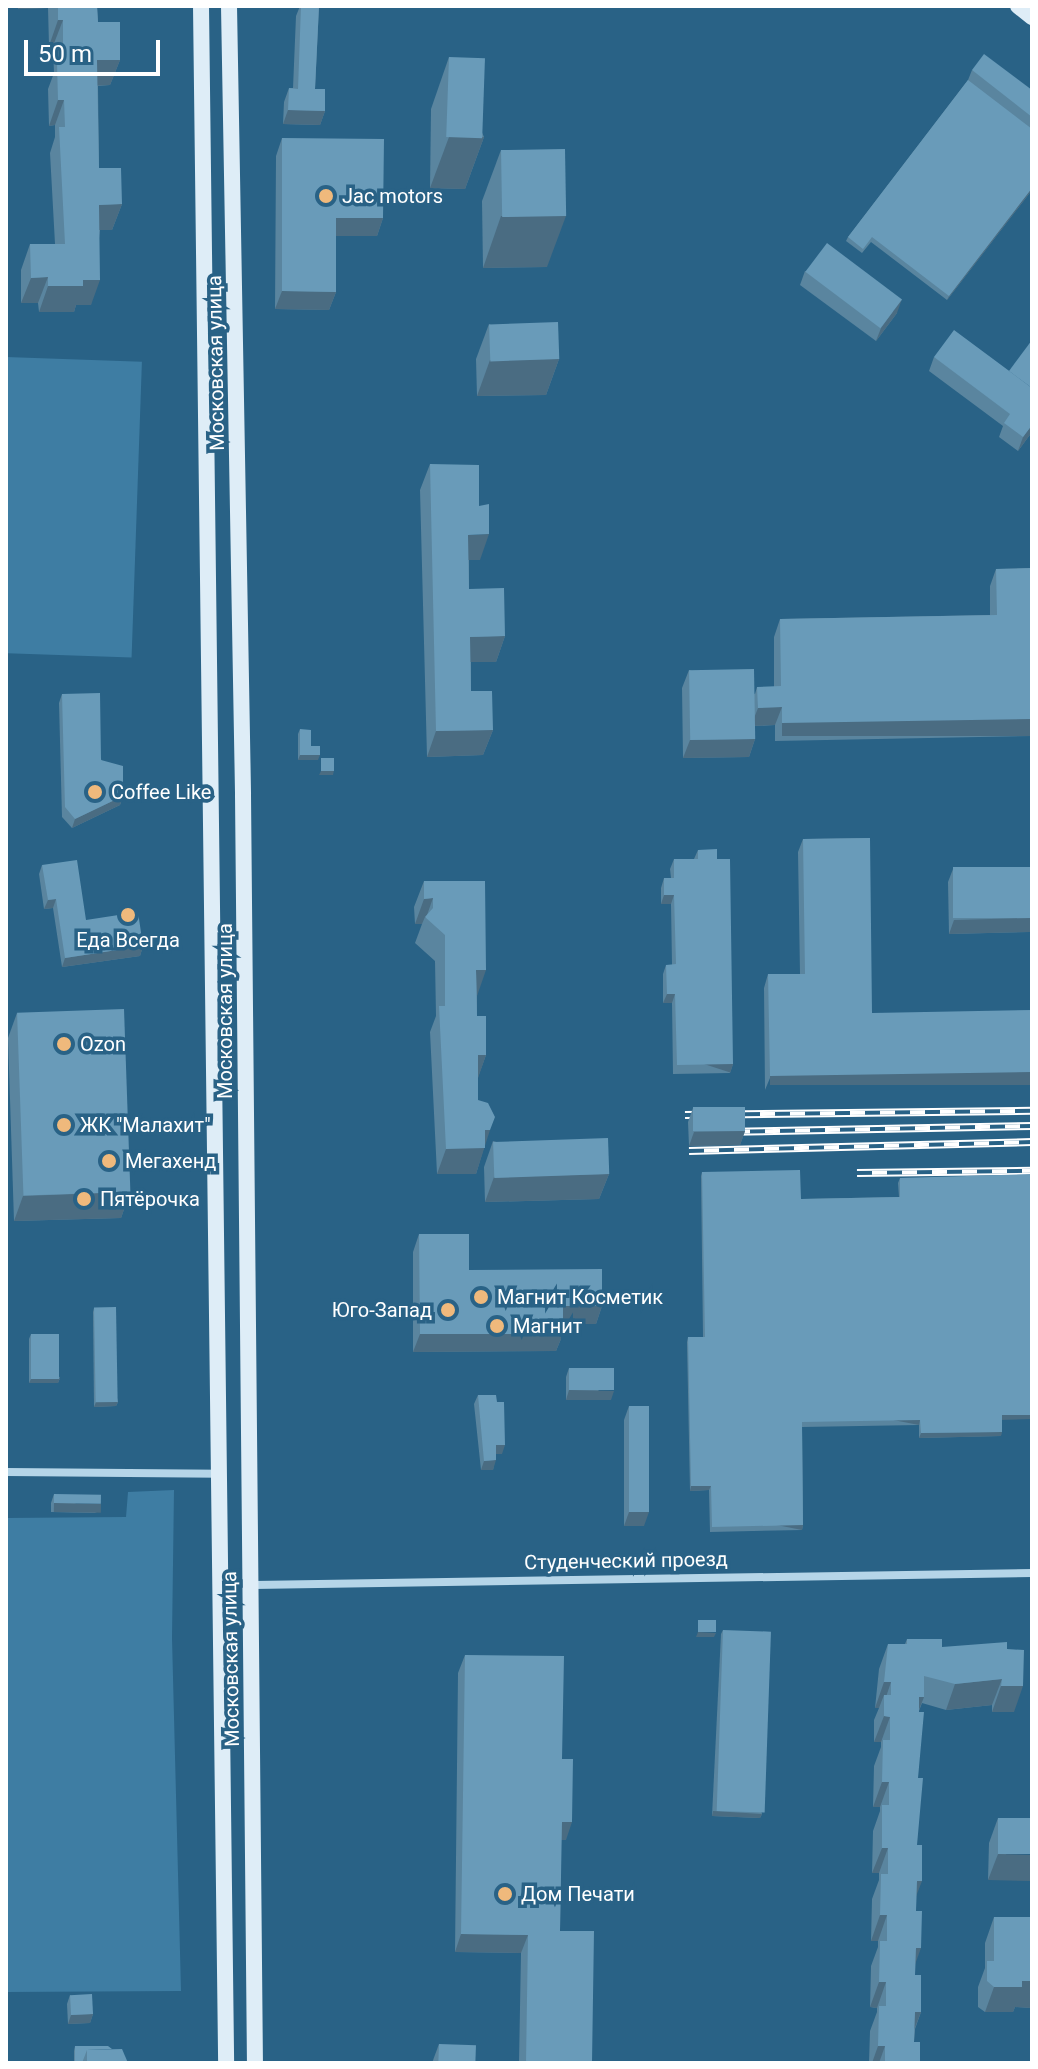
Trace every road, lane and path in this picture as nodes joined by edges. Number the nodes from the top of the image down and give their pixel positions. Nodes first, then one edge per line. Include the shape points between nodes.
1 (201, 6) edge
2 (229, 6) edge
3 (1018, 6) edge
4 (1032, 17) edge
5 (6, 1472) edge
6 (221, 1474) junction
7 (1032, 1573) edge
8 (250, 1585) junction
9 (221, 1586) junction
10 (226, 2063) edge
11 (255, 2063) edge

1 - 6 main road, Московская улица
2 - 8 main road, Московская улица
3 - 4 main road
5 - 6 street
6 - 9 main road, Московская улица
7 - 8 street, Студенческий проезд
8 - 9 main road, Студенческий проезд
8 - 11 main road, Московская улица
9 - 10 main road, Московская улица

